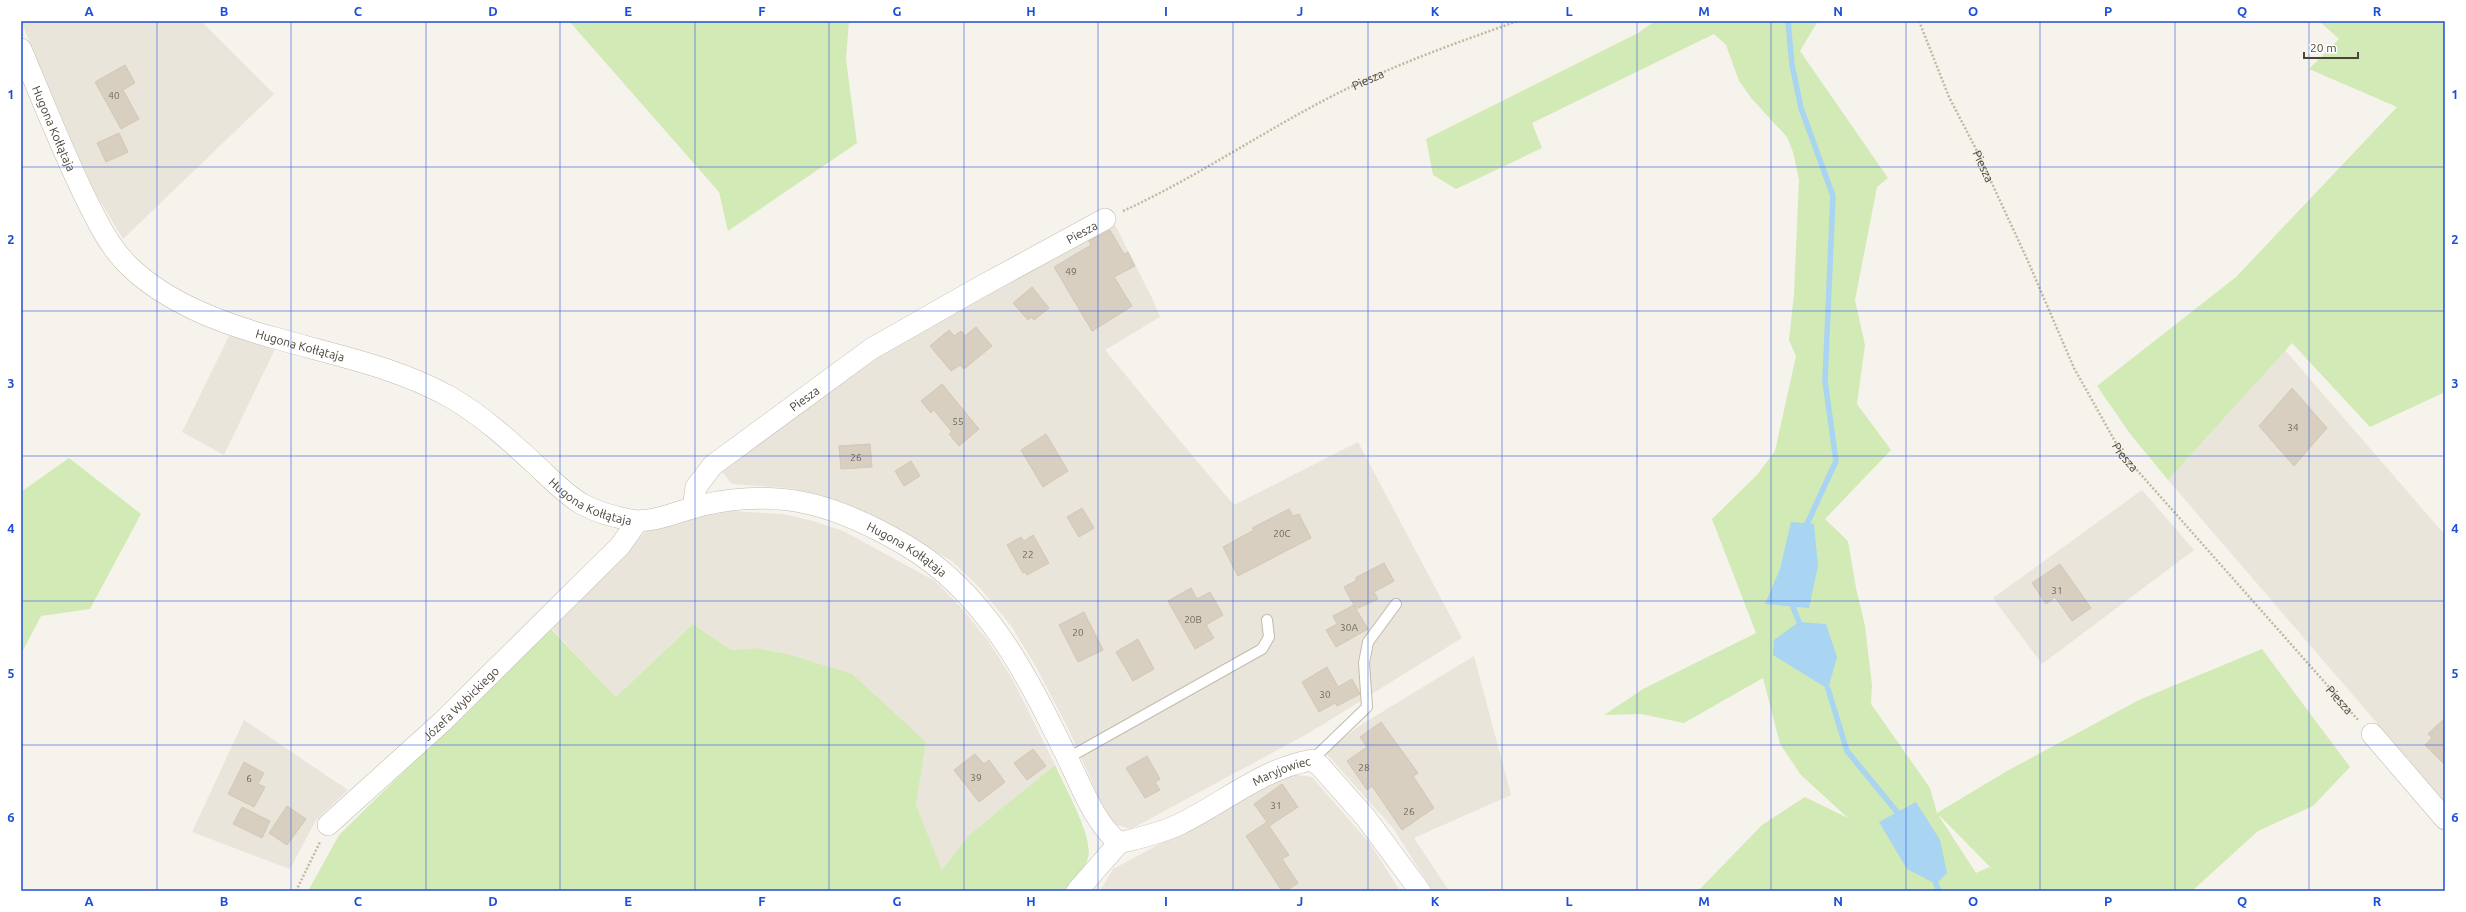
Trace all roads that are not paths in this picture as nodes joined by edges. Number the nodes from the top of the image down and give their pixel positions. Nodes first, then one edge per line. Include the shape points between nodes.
1 (21, 49) edge
2 (1105, 220) road end
3 (693, 508) junction
4 (637, 522) junction
5 (1396, 604) dead end
6 (1267, 620) dead end
7 (2372, 734) road end
8 (1068, 758) junction
9 (1312, 760) junction
10 (2445, 819) edge
11 (328, 825) road end
12 (1119, 843) junction
13 (1077, 891) edge
14 (1420, 891) edge

1 - 4 street, Hugona Kołłątaja via 71,168 100,227 126,264 145,280 194,310 266,336 415,380 446,395 477,413 578,502 604,515
2 - 3 street, Piesza via 980,287 871,350 713,465 696,487
3 - 4 street, Hugona Kołłątaja
3 - 8 street, Hugona Kołłątaja via 748,497 783,498 826,507 864,522 935,564 986,616 1005,640
4 - 11 street, Józefa Wybickiego via 620,546 442,722
5 - 9 lane via 1368,642 1364,663 1367,707
6 - 8 lane via 1269,637 1262,649
7 - 10 street
8 - 12 street, Hugona Kołłątaja via 1102,826
9 - 12 street, Maryjowiec via 1298,762 1250,785 1179,825
9 - 14 street, Maryjowiec via 1366,818
12 - 13 street

